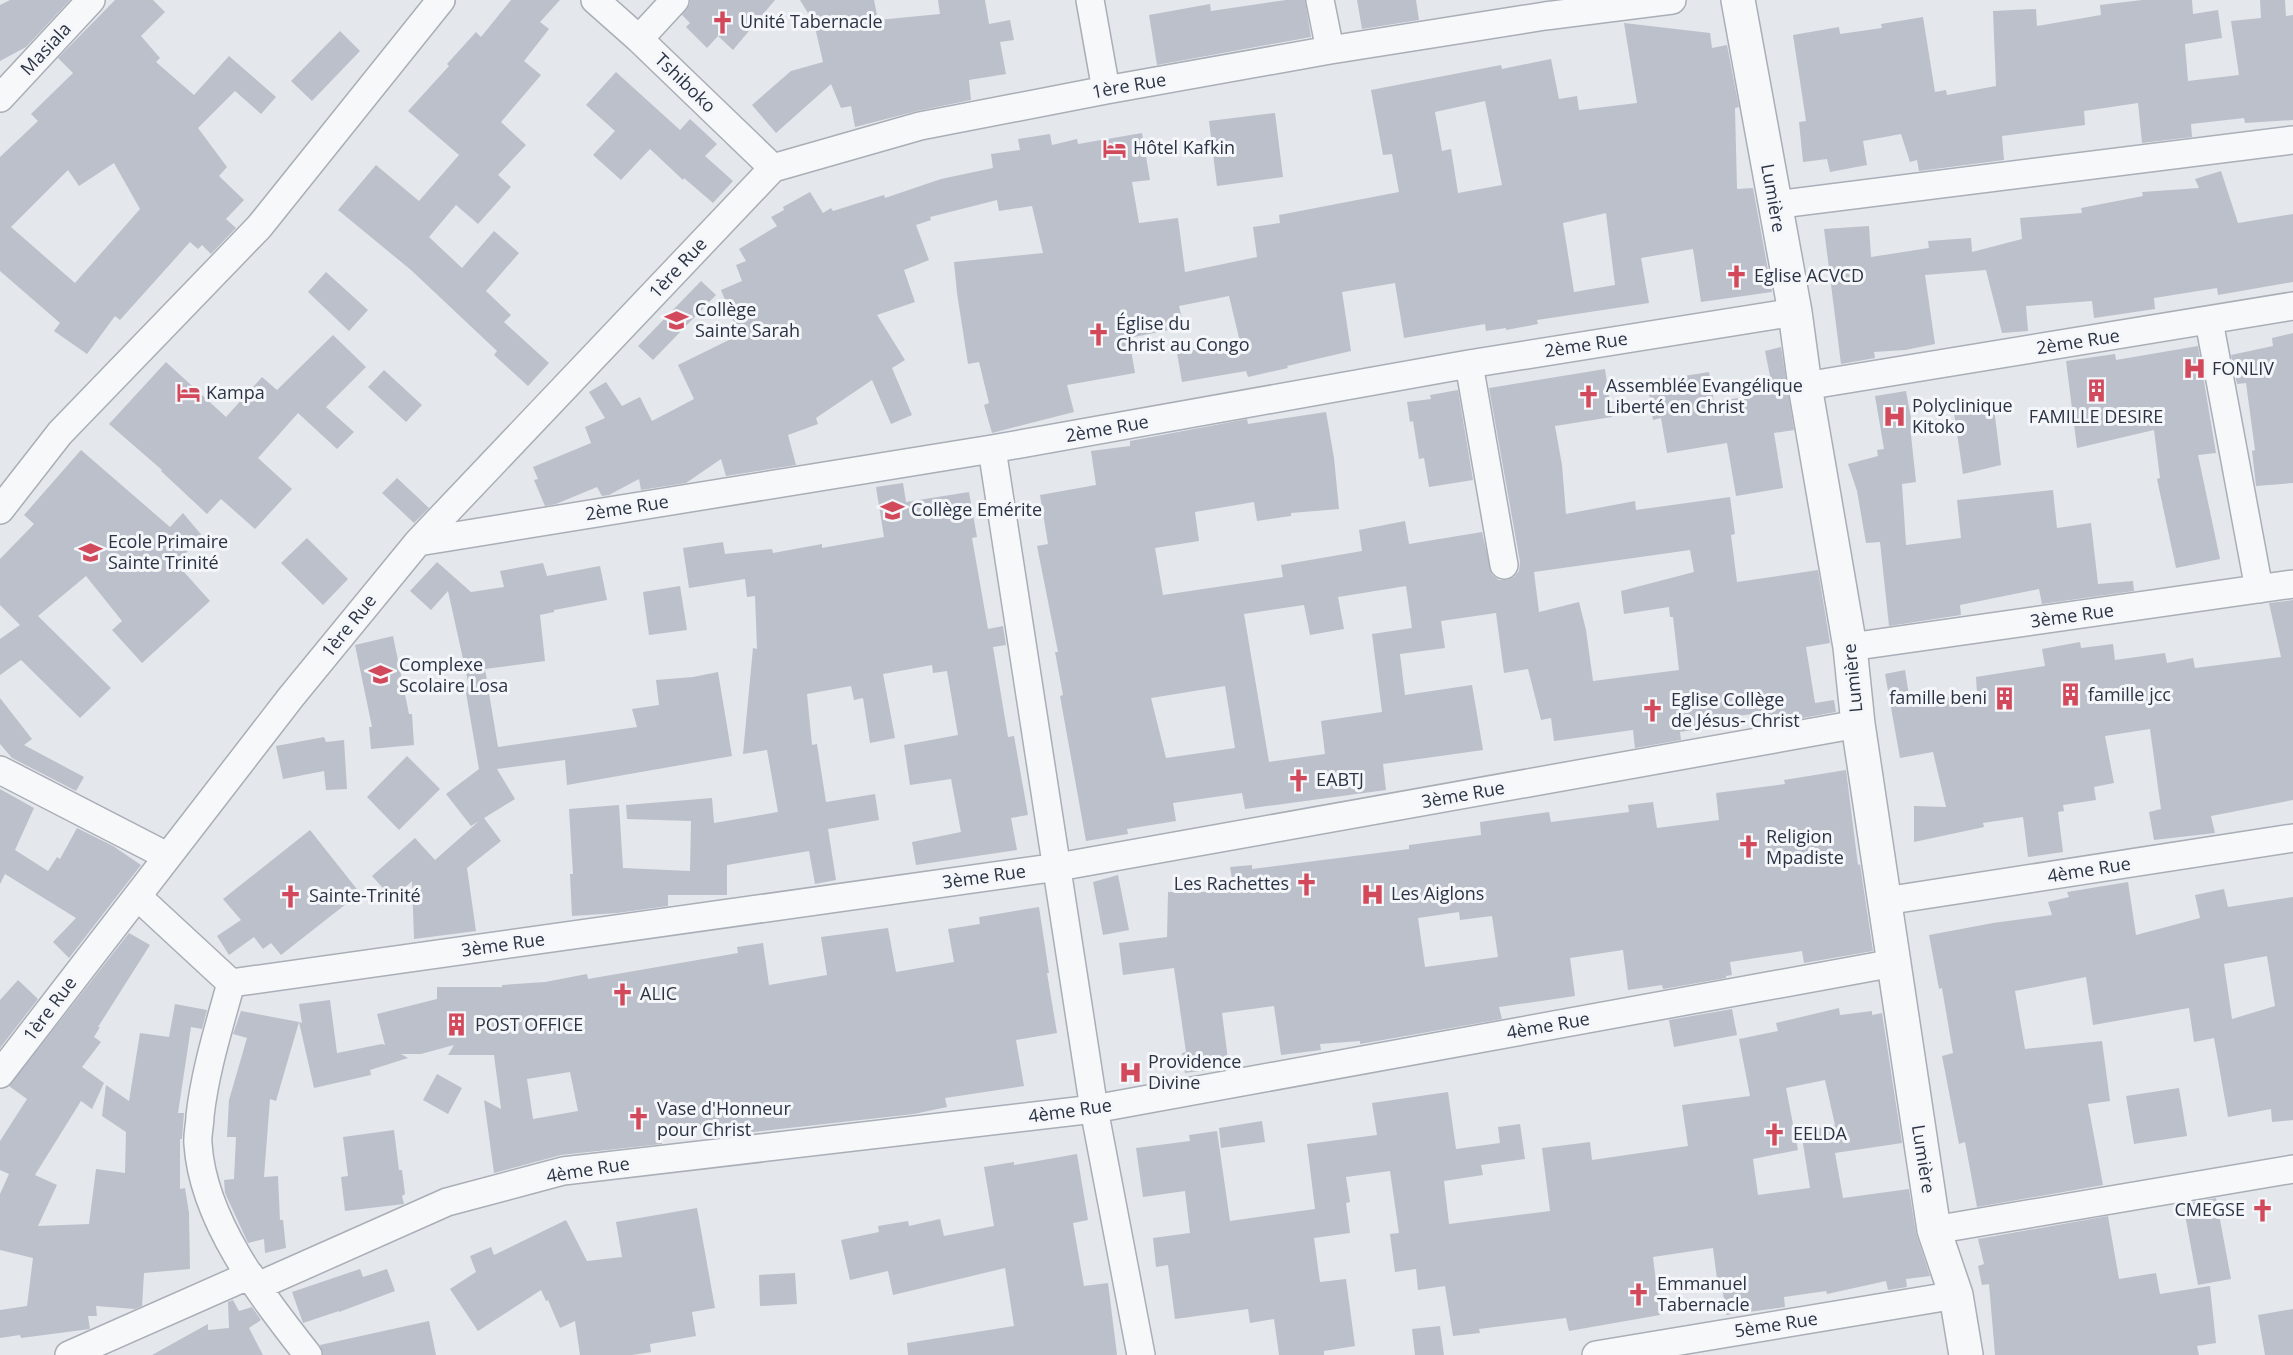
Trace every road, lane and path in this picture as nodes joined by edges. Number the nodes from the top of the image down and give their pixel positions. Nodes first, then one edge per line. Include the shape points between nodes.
1 (91, 0) edge
2 (441, 0) edge
3 (595, 0) edge
4 (675, 0) edge
5 (1090, 0) edge
6 (1320, 0) edge
7 (1672, 0) edge
8 (1738, 0) edge
9 (1543, 8) edge
10 (639, 39) junction
11 (1329, 50) junction
12 (1106, 90) junction
13 (0, 98) edge
14 (2293, 140) edge
15 (773, 168) junction
16 (1774, 205) junction
17 (2293, 306) edge
18 (1795, 312) junction
19 (2209, 321) junction
20 (1469, 364) junction
21 (1805, 386) junction
22 (992, 449) junction
23 (0, 510) edge
24 (418, 542) junction
25 (1504, 565) dead end
26 (2293, 584) edge
27 (2259, 589) junction
28 (1850, 647) junction
29 (1858, 724) junction
30 (0, 770) edge
31 (2293, 838) edge
32 (167, 856) junction
33 (1058, 867) junction
34 (138, 897) junction
35 (1885, 901) junction
36 (1894, 963) junction
37 (231, 983) junction
38 (0, 1074) edge
39 (1094, 1109) junction
40 (2293, 1169) edge
41 (1934, 1230) junction
42 (254, 1280) junction
43 (1956, 1295) junction
44 (69, 1355) edge
45 (308, 1355) edge
46 (1141, 1355) edge
47 (1596, 1355) edge
48 (1966, 1355) edge

1 - 13 street, Masiala
2 - 23 street via 259,227 60,433
3 - 10 street, Tshiboko
4 - 10 street
5 - 12 street
6 - 11 street
7 - 9 street, 1ère Rue
8 - 16 street, Lumière
9 - 11 street, 1ère Rue
10 - 15 street, Tshiboko
11 - 12 street, 1ère Rue
12 - 15 street, 1ère Rue via 920,126
14 - 16 street
15 - 24 street, 1ère Rue
16 - 18 street, Lumière
17 - 19 street, 2ème Rue
18 - 20 street, 2ème Rue
18 - 21 street, Lumière
19 - 21 street, 2ème Rue
19 - 27 street
20 - 22 street, 2ème Rue
20 - 25 street
21 - 28 street, Lumière
22 - 24 street, 2ème Rue
22 - 33 street
24 - 32 street, 1ère Rue
26 - 27 street, 3ème Rue
27 - 28 street, 3ème Rue
28 - 29 street, Lumière
29 - 33 street, 3ème Rue
29 - 35 street, Lumière
30 - 32 street
31 - 35 street, 4ème Rue
32 - 34 street, 1ère Rue
33 - 37 street, 3ème Rue
33 - 39 street
34 - 37 street
34 - 38 street, 1ère Rue
35 - 36 street, Lumière
36 - 39 street, 4ème Rue
36 - 41 street, Lumière
37 - 42 street via 203,1084 198,1143 208,1196
39 - 42 street, 4ème Rue via 563,1172 447,1202
39 - 46 street
40 - 41 street
41 - 43 street, Lumière
42 - 44 street, 4ème Rue
42 - 45 street
43 - 47 street, 5ème Rue
43 - 48 street, Lumière

